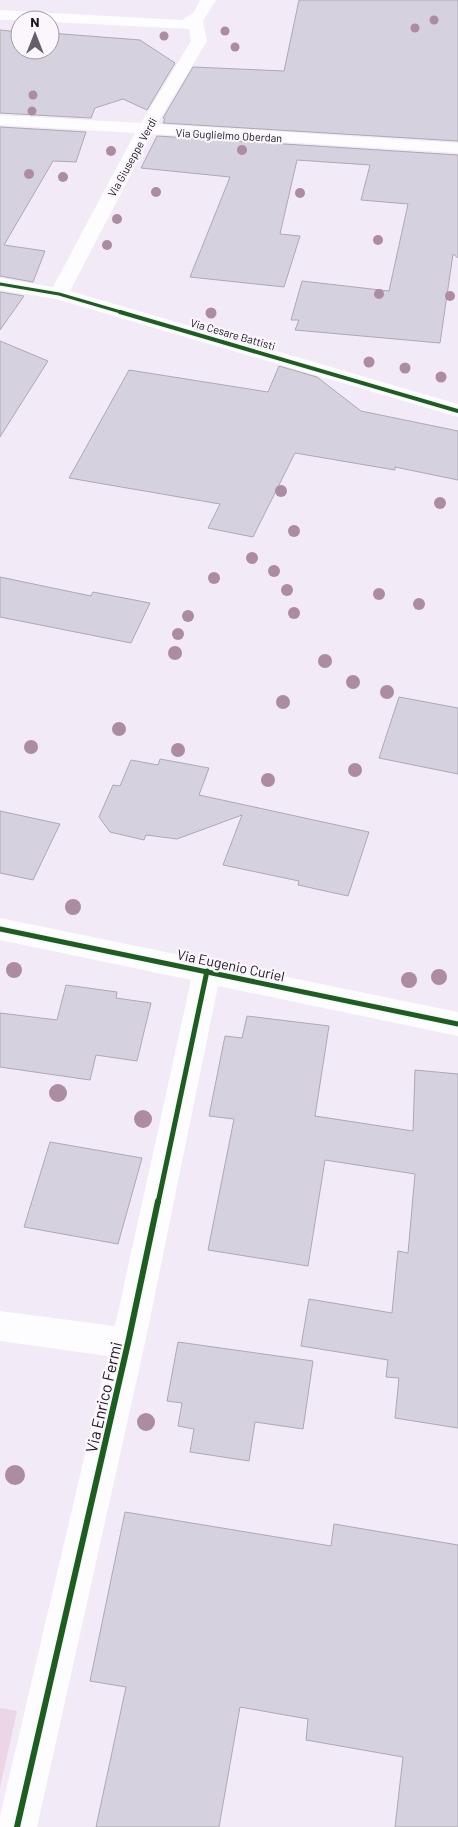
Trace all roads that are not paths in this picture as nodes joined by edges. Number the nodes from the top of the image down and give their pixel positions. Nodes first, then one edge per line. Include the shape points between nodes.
1 (208, 0) edge
2 (0, 15) edge
3 (196, 21) junction
4 (0, 120) edge
5 (146, 130) junction
6 (458, 148) edge
7 (0, 284) edge
8 (59, 294) junction
9 (458, 411) edge
10 (0, 929) edge
11 (207, 971) junction
12 (458, 1024) edge
13 (0, 1326) edge
14 (128, 1343) junction
15 (17, 1827) edge

1 - 3 street
2 - 3 street via 158,25 184,25
3 - 5 street, Via Giuseppe Verdi via 200,40
4 - 5 street, Via Guglielmo Oberdan
5 - 6 street, Via Guglielmo Oberdan
5 - 8 street, Via Giuseppe Verdi
7 - 8 street, Via Cesare Battisti
8 - 9 street, Via Cesare Battisti
10 - 11 street, Via Eugenio Curiel
11 - 12 street, Via Eugenio Curiel
11 - 14 street, Via Enrico Fermi
13 - 14 street, Via Enrico Fermi
14 - 15 street, Via Enrico Fermi

